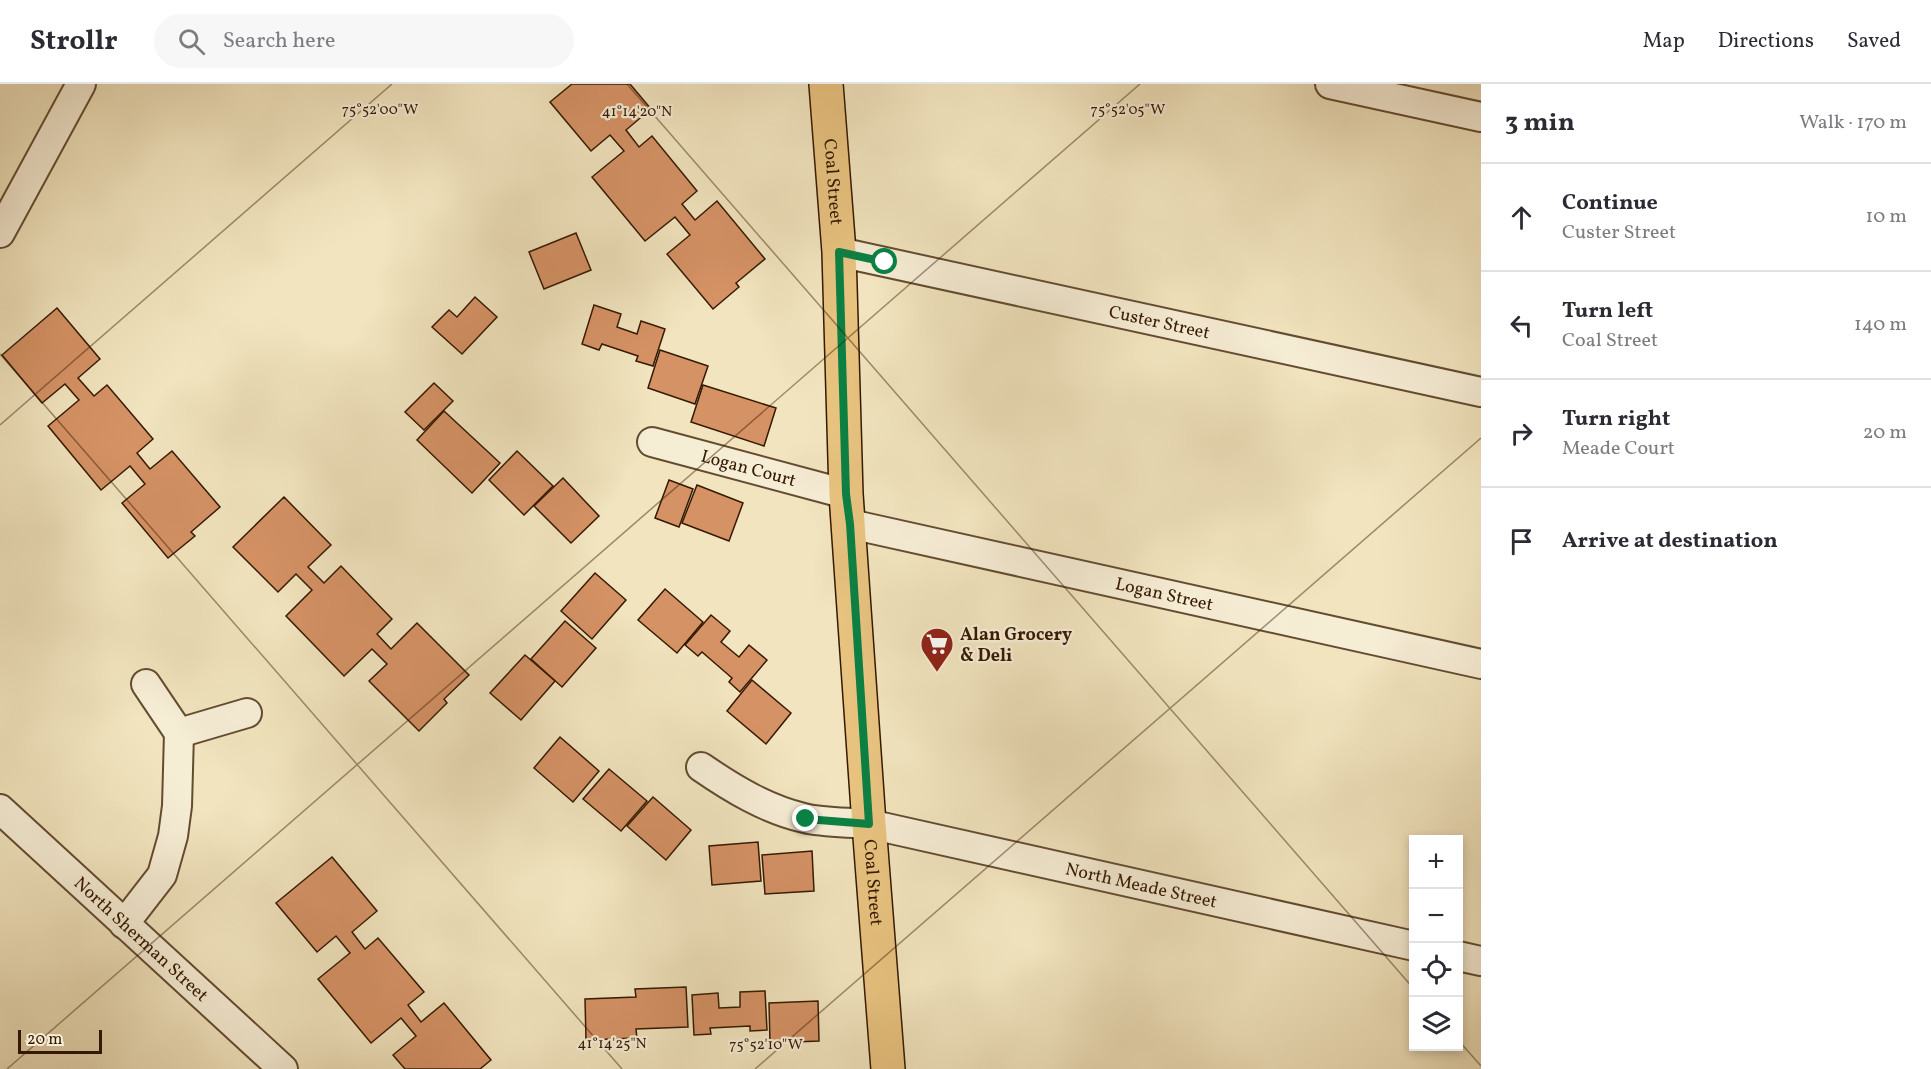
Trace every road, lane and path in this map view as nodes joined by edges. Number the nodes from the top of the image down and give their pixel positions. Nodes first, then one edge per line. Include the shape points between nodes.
1 (81, 84) edge
2 (826, 84) edge
3 (1330, 84) edge
4 (1481, 117) edge
5 (0, 233) edge
6 (839, 252) junction
7 (1481, 392) edge
8 (652, 442) dead end
9 (848, 509) junction
10 (1481, 664) edge
11 (146, 684) dead end
12 (247, 713) dead end
13 (179, 733) junction
14 (701, 767) dead end
15 (0, 809) edge
16 (869, 824) junction
17 (124, 924) junction
18 (1409, 945) edge
19 (1463, 957) edge
20 (1481, 961) edge
21 (283, 1069) edge
22 (888, 1069) edge

1 - 5 street
2 - 6 main road, Coal Street
3 - 4 street
6 - 7 street, Custer Street
6 - 9 main road, Coal Street
8 - 9 street, Logan Court
9 - 10 street, Logan Street
9 - 16 main road, Coal Street
11 - 13 street
12 - 13 street
13 - 17 street via 177,806 162,875
14 - 16 street, North Meade Street via 764,804 806,819
15 - 17 street, North Sherman Street
16 - 18 street, North Meade Street
16 - 22 main road, Coal Street
17 - 21 street, North Sherman Street
19 - 20 street

